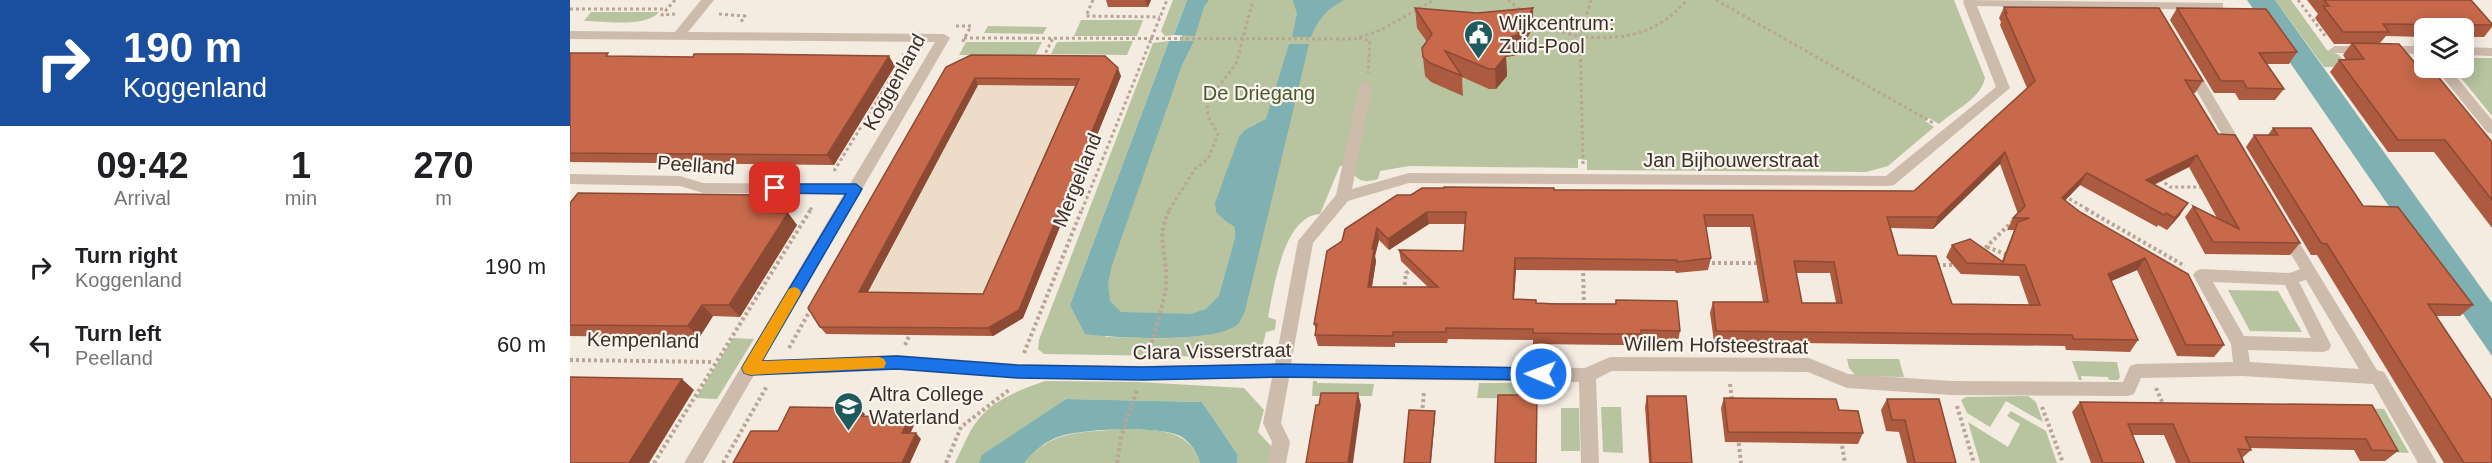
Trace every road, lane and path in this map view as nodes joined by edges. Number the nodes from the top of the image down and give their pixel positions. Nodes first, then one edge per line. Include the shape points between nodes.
1 (675, 0) edge
2 (708, 0) edge
3 (1093, 0) edge
4 (1167, 0) edge
5 (1253, 0) edge
6 (1434, 0) edge
7 (1508, 0) edge
8 (1591, 0) edge
9 (1687, 0) edge
10 (1716, 0) edge
11 (2298, 0) edge
12 (2153, 5) junction
13 (2219, 6) edge
14 (722, 7) dead end
15 (570, 9) edge
16 (667, 9) junction
17 (678, 14) dead end
18 (1160, 17) junction
19 (2164, 24) edge
20 (736, 28) dead end
21 (570, 34) edge
22 (678, 36) junction
23 (1580, 37) junction
24 (944, 38) junction
25 (1053, 38) junction
26 (1151, 38) junction
27 (1359, 38) junction
28 (1241, 39) junction
29 (1284, 40) joint
30 (1318, 40) joint
31 (2335, 50) joint
32 (2414, 50) edge
33 (2474, 51) edge
34 (2180, 52) edge
35 (2492, 52) edge
36 (1039, 67) edge
37 (2450, 78) edge
38 (1365, 86) joint
39 (859, 113) edge
40 (870, 113) dead end
41 (2492, 129) edge
42 (1948, 131) junction
43 (2249, 169) edge
44 (2152, 173) edge
45 (570, 179) edge
46 (1583, 180) junction
47 (589, 181) junction
48 (2204, 187) dead end
49 (856, 189) junction
50 (2058, 192) edge
51 (576, 196) edge
52 (1343, 197) junction
53 (2277, 216) edge
54 (2017, 217) edge
55 (1987, 247) junction
56 (1976, 258) edge
57 (2018, 259) edge
58 (1966, 261) edge
59 (1582, 262) edge
60 (1699, 263) edge
61 (1769, 263) edge
62 (1422, 264) edge
63 (1933, 265) edge
64 (2310, 272) junction
65 (2201, 275) junction
66 (2290, 279) junction
67 (1404, 295) edge
68 (1585, 318) edge
69 (916, 321) edge
70 (2239, 343) junction
71 (1150, 346) dead end
72 (570, 360) edge
73 (715, 362) dead end
74 (897, 362) junction
75 (1727, 365) junction
76 (750, 368) junction
77 (2242, 369) junction
78 (1280, 371) junction
79 (2149, 371) junction
80 (1017, 372) junction
81 (1426, 373) junction
82 (1587, 375) junction
83 (2375, 376) junction
84 (1952, 388) junction
85 (2035, 388) junction
86 (1134, 398) dead end
87 (1733, 408) edge
88 (2167, 412) edge
89 (1422, 418) edge
90 (1839, 429) edge
91 (1737, 430) edge
92 (693, 463) edge
93 (946, 463) edge
94 (1117, 463) edge
95 (1277, 463) edge
96 (1590, 463) edge
97 (1741, 463) edge
98 (1845, 463) edge
99 (1974, 463) edge
100 (2063, 463) edge
101 (2428, 463) edge

1 - 16 path
2 - 22 street
3 - 18 path via 1086,16
4 - 18 path, Mergelland
5 - 28 path
6 - 27 path
7 - 23 path via 1541,25
8 - 23 path
9 - 23 path via 1676,14 1653,29 1621,38
10 - 42 path
11 - 31 path
12 - 13 street, Jan Bijhouwerstraat
12 - 19 street
12 - 42 street, Jan Bijhouwerstraat via 1969,2 2003,88
14 - 20 path via 719,14 745,16
15 - 16 path
16 - 17 path via 662,15
18 - 26 path, Mergelland
21 - 22 street, Koggenland
22 - 24 street, Koggenland
23 - 46 path
24 - 25 path
24 - 49 street, Koggenland
25 - 26 path
25 - 36 path
26 - 28 path
26 - 80 path, Mergelland
27 - 30 path
27 - 38 path via 1370,41
28 - 29 path
28 - 71 path via 1236,64 1208,102 1208,117 1218,134 1208,159 1182,186 1164,220 1161,239 1166,285
29 - 30 path
31 - 32 street
33 - 35 street
34 - 43 street
37 - 41 street
38 - 52 street
39 - 40 path
42 - 46 street, Jan Bijhouwerstraat via 1889,181
44 - 48 path via 2170,187
45 - 47 street, Peelland
46 - 52 street, Jan Bijhouwerstraat via 1409,178
47 - 49 street, Peelland via 680,181 703,188
47 - 51 street
49 - 76 street, Koggenland
50 - 65 path
52 - 78 street via 1306,241
53 - 64 street
54 - 55 path
55 - 56 path
55 - 57 path
58 - 63 path
59 - 68 path
60 - 61 path
62 - 67 path via 1406,273
64 - 66 street
64 - 83 street
65 - 66 street
65 - 70 street
66 - 70 street via 2323,345
69 - 74 path
70 - 77 street
72 - 73 path, Kempenland
74 - 76 street, Clara Visserstraat
74 - 80 street, Clara Visserstraat
75 - 82 street, Willem Hofsteestraat via 1610,364
75 - 84 street, Willem Hofsteestraat via 1809,365 1847,381
75 - 87 path
76 - 92 street, Koggenland
77 - 79 street
77 - 83 street
78 - 80 street, Clara Visserstraat
78 - 81 street, Clara Visserstraat
78 - 95 street via 1272,423 1281,442
79 - 85 street, Willem Hofsteestraat via 2136,371 2128,389
79 - 88 path
80 - 93 path, Mergelland via 1007,393 961,427
81 - 82 street, Clara Visserstraat
81 - 89 path
82 - 96 street
83 - 101 street
84 - 85 street, Willem Hofsteestraat
84 - 99 path
85 - 100 path
86 - 94 path
90 - 98 path
91 - 97 path

